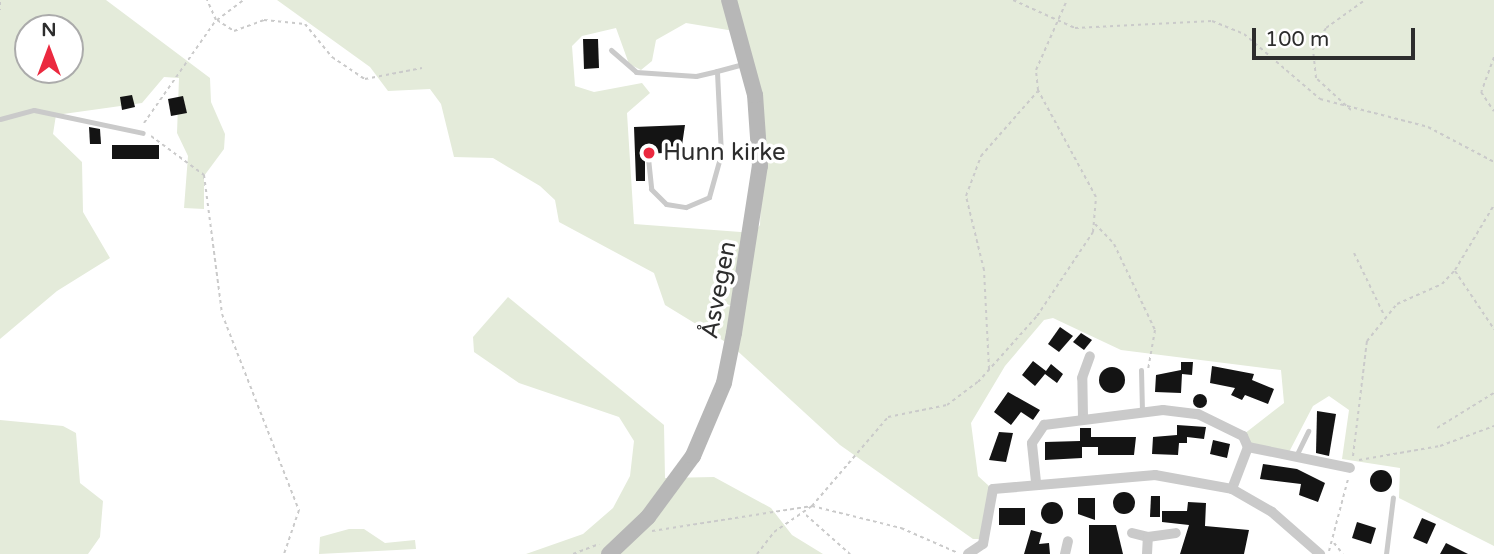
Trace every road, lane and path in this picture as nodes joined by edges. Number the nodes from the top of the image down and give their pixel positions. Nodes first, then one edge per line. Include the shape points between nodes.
1 (207, 0) edge
2 (244, 0) edge
3 (729, 0) edge
4 (1013, 0) edge
5 (1067, 0) edge
6 (1365, 0) edge
7 (0, 2) edge
8 (0, 10) edge
9 (216, 20) junction
10 (1058, 24) junction
11 (611, 50) dead end
12 (1494, 57) edge
13 (747, 63) junction
14 (422, 68) dead end
15 (718, 71) junction
16 (1038, 90) junction
17 (1494, 110) edge
18 (1352, 111) junction
19 (1357, 115) dead end
20 (0, 119) edge
21 (143, 134) junction
22 (648, 159) dead end
23 (1494, 162) edge
24 (1494, 205) edge
25 (1094, 223) junction
26 (1354, 253) dead end
27 (1455, 270) junction
28 (1384, 316) junction
29 (1494, 329) edge
30 (1090, 356) dead end
31 (1142, 370) dead end
32 (989, 371) junction
33 (1142, 378) junction
34 (1494, 393) edge
35 (1142, 411) junction
36 (1083, 417) junction
37 (1494, 426) edge
38 (1437, 428) dead end
39 (1308, 431) dead end
40 (1248, 447) junction
41 (1296, 456) junction
42 (1350, 468) junction
43 (1036, 482) junction
44 (1232, 489) junction
45 (1393, 497) dead end
46 (812, 506) junction
47 (805, 514) junction
48 (634, 531) junction
49 (1132, 533) dead end
50 (1176, 533) dead end
51 (1148, 537) junction
52 (1068, 541) dead end
53 (1333, 542) junction
54 (983, 544) junction
55 (284, 554) edge
56 (609, 554) edge
57 (757, 554) edge
58 (850, 554) edge
59 (958, 554) edge
60 (968, 554) edge
61 (992, 554) edge
62 (1065, 554) edge
63 (1147, 554) edge
64 (1320, 554) edge
65 (1328, 554) edge
66 (1343, 554) edge
67 (1386, 554) edge

1 - 9 path
2 - 9 path
3 - 13 main road, Åsvegen
4 - 10 path
5 - 10 path
6 - 18 path via 1326,28 1313,49 1316,78
7 - 8 path
9 - 14 path via 234,31 264,20 305,24 332,57 365,79
9 - 21 path via 144,121
10 - 16 path via 1036,70
10 - 18 path via 1212,21 1244,34 1321,99
11 - 15 lane via 636,72 695,76
12 - 17 path via 1481,92
13 - 15 lane
13 - 48 main road, Åsvegen via 759,137 758,200 723,383 692,456
15 - 22 lane via 721,154 712,193 687,207 666,204 651,189
16 - 25 path via 1096,197
16 - 32 path via 981,156 966,196 984,270
18 - 19 path
18 - 23 path via 1428,127
20 - 21 lane via 34,110
21 - 55 path via 162,140 204,175 222,314 299,510
24 - 27 path
25 - 32 path via 1037,316
25 - 33 path via 1114,244 1155,330 1152,364
26 - 28 path
27 - 28 path
27 - 29 path
28 - 42 path via 1362,354
30 - 36 street via 1082,378
31 - 33 lane
32 - 46 path via 947,405 888,417
33 - 35 lane
34 - 38 path
35 - 36 street
35 - 40 street via 1198,414 1237,429
36 - 43 street via 1036,432
37 - 42 path via 1440,446 1368,456
39 - 41 lane
40 - 41 street
40 - 44 street
41 - 42 street
42 - 53 path
43 - 44 street via 1155,475
43 - 54 street via 993,489
44 - 64 street via 1272,512
45 - 67 lane
46 - 47 path
46 - 48 path
46 - 59 path via 901,528
47 - 57 path via 774,531
47 - 58 path
48 - 56 main road, Åsvegen
49 - 51 street
50 - 51 street
51 - 63 street
52 - 62 street
53 - 65 path
53 - 66 path
54 - 60 street
54 - 61 street

